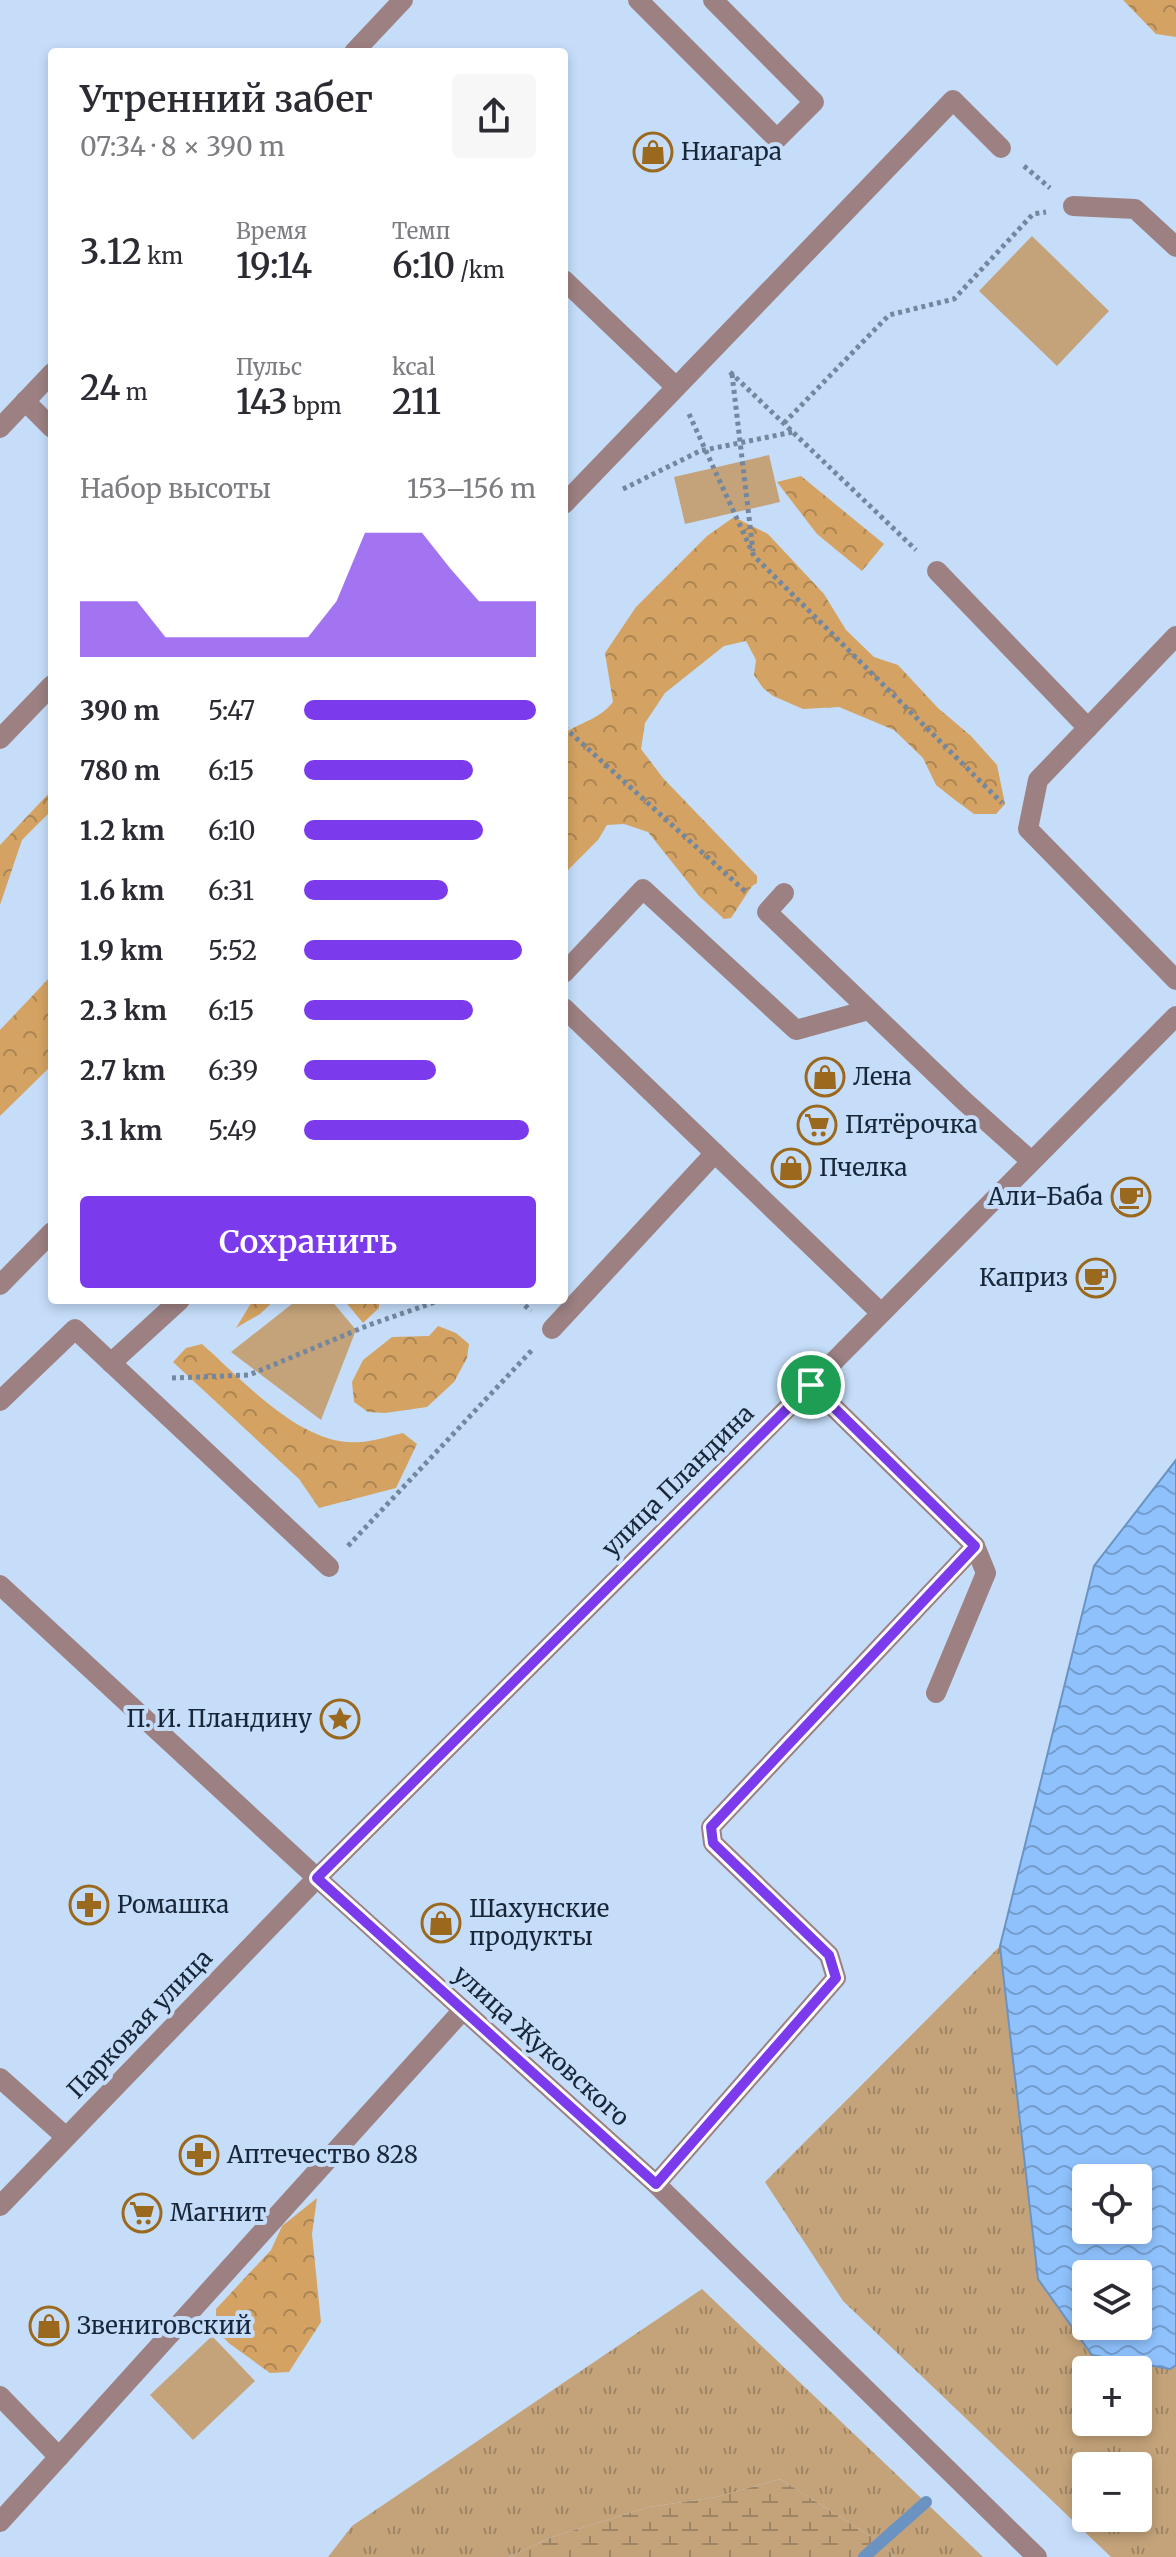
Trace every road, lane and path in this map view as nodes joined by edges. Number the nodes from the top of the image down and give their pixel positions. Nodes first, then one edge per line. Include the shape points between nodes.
1 (403, 0) edge
2 (638, 0) edge
3 (713, 0) edge
4 (358, 48) edge
5 (1001, 148) joint
6 (1073, 206) junction
7 (1176, 247) edge
8 (568, 284) edge
9 (710, 352) junction
10 (732, 374) junction
11 (48, 377) edge
12 (676, 387) junction
13 (25, 401) junction
14 (784, 423) junction
15 (48, 424) edge
16 (0, 428) edge
17 (793, 432) junction
18 (740, 443) junction
19 (706, 450) junction
20 (619, 491) dead end
21 (568, 500) edge
22 (754, 556) junction
23 (937, 571) joint
24 (1176, 636) edge
25 (48, 689) edge
26 (1088, 728) junction
27 (568, 731) edge
28 (0, 739) edge
29 (1028, 829) junction
30 (784, 893) dead end
31 (767, 912) junction
32 (568, 969) edge
33 (1176, 980) edge
34 (868, 1010) junction
35 (568, 1012) edge
36 (1176, 1016) edge
37 (715, 1153) junction
38 (1031, 1161) junction
39 (48, 1236) edge
40 (0, 1285) edge
41 (176, 1304) edge
42 (429, 1304) edge
43 (881, 1313) junction
44 (552, 1329) joint
45 (111, 1363) junction
46 (129, 1380) junction
47 (811, 1385) junction
48 (0, 1401) edge
49 (975, 1546) junction
50 (329, 1567) joint
51 (0, 1585) edge
52 (936, 1693) dead end
53 (317, 1878) junction
54 (463, 2010) junction
55 (0, 2078) edge
56 (66, 2137) junction
57 (656, 2184) junction
58 (0, 2206) edge
59 (0, 2396) edge
60 (59, 2457) junction
61 (0, 2522) edge
62 (1037, 2557) edge

1 - 4 street
2 - 3 street via 777,139 814,102
5 - 6 path
5 - 9 street via 953,100
6 - 7 street via 1135,209
6 - 14 path via 1033,214 954,299 889,315
8 - 12 street
9 - 10 path
9 - 12 street
10 - 14 path
10 - 18 path
11 - 13 street
12 - 19 path
12 - 21 street
13 - 15 street
13 - 16 street
14 - 17 path
17 - 18 path
17 - 23 path
18 - 19 path
18 - 22 path
19 - 20 path
19 - 22 path
22 - 29 path
23 - 26 street
24 - 26 street
25 - 28 street
26 - 29 street via 1038,780
27 - 31 path
29 - 33 street
30 - 31 street
31 - 34 street
32 - 34 street via 643,889 796,1030
34 - 38 street
35 - 37 street
36 - 38 street, улица Пландина
37 - 43 street
37 - 44 street
38 - 43 street, улица Пландина
39 - 40 street
41 - 45 street
42 - 46 path via 249,1375
43 - 47 street, улица Пландина
44 - 50 path
45 - 46 street
45 - 48 street via 75,1329
46 - 50 street
47 - 49 street
47 - 53 street, улица Пландина
49 - 52 street via 986,1573
49 - 57 street via 711,1827 713,1843 829,1955 836,1978
51 - 53 street, улица Жуковского
53 - 54 street, улица Жуковского
53 - 56 street, Парковая улица
54 - 57 street, улица Жуковского
54 - 60 street
55 - 56 street
56 - 58 street, Парковая улица
57 - 62 street, улица Жуковского
59 - 60 street
60 - 61 street

